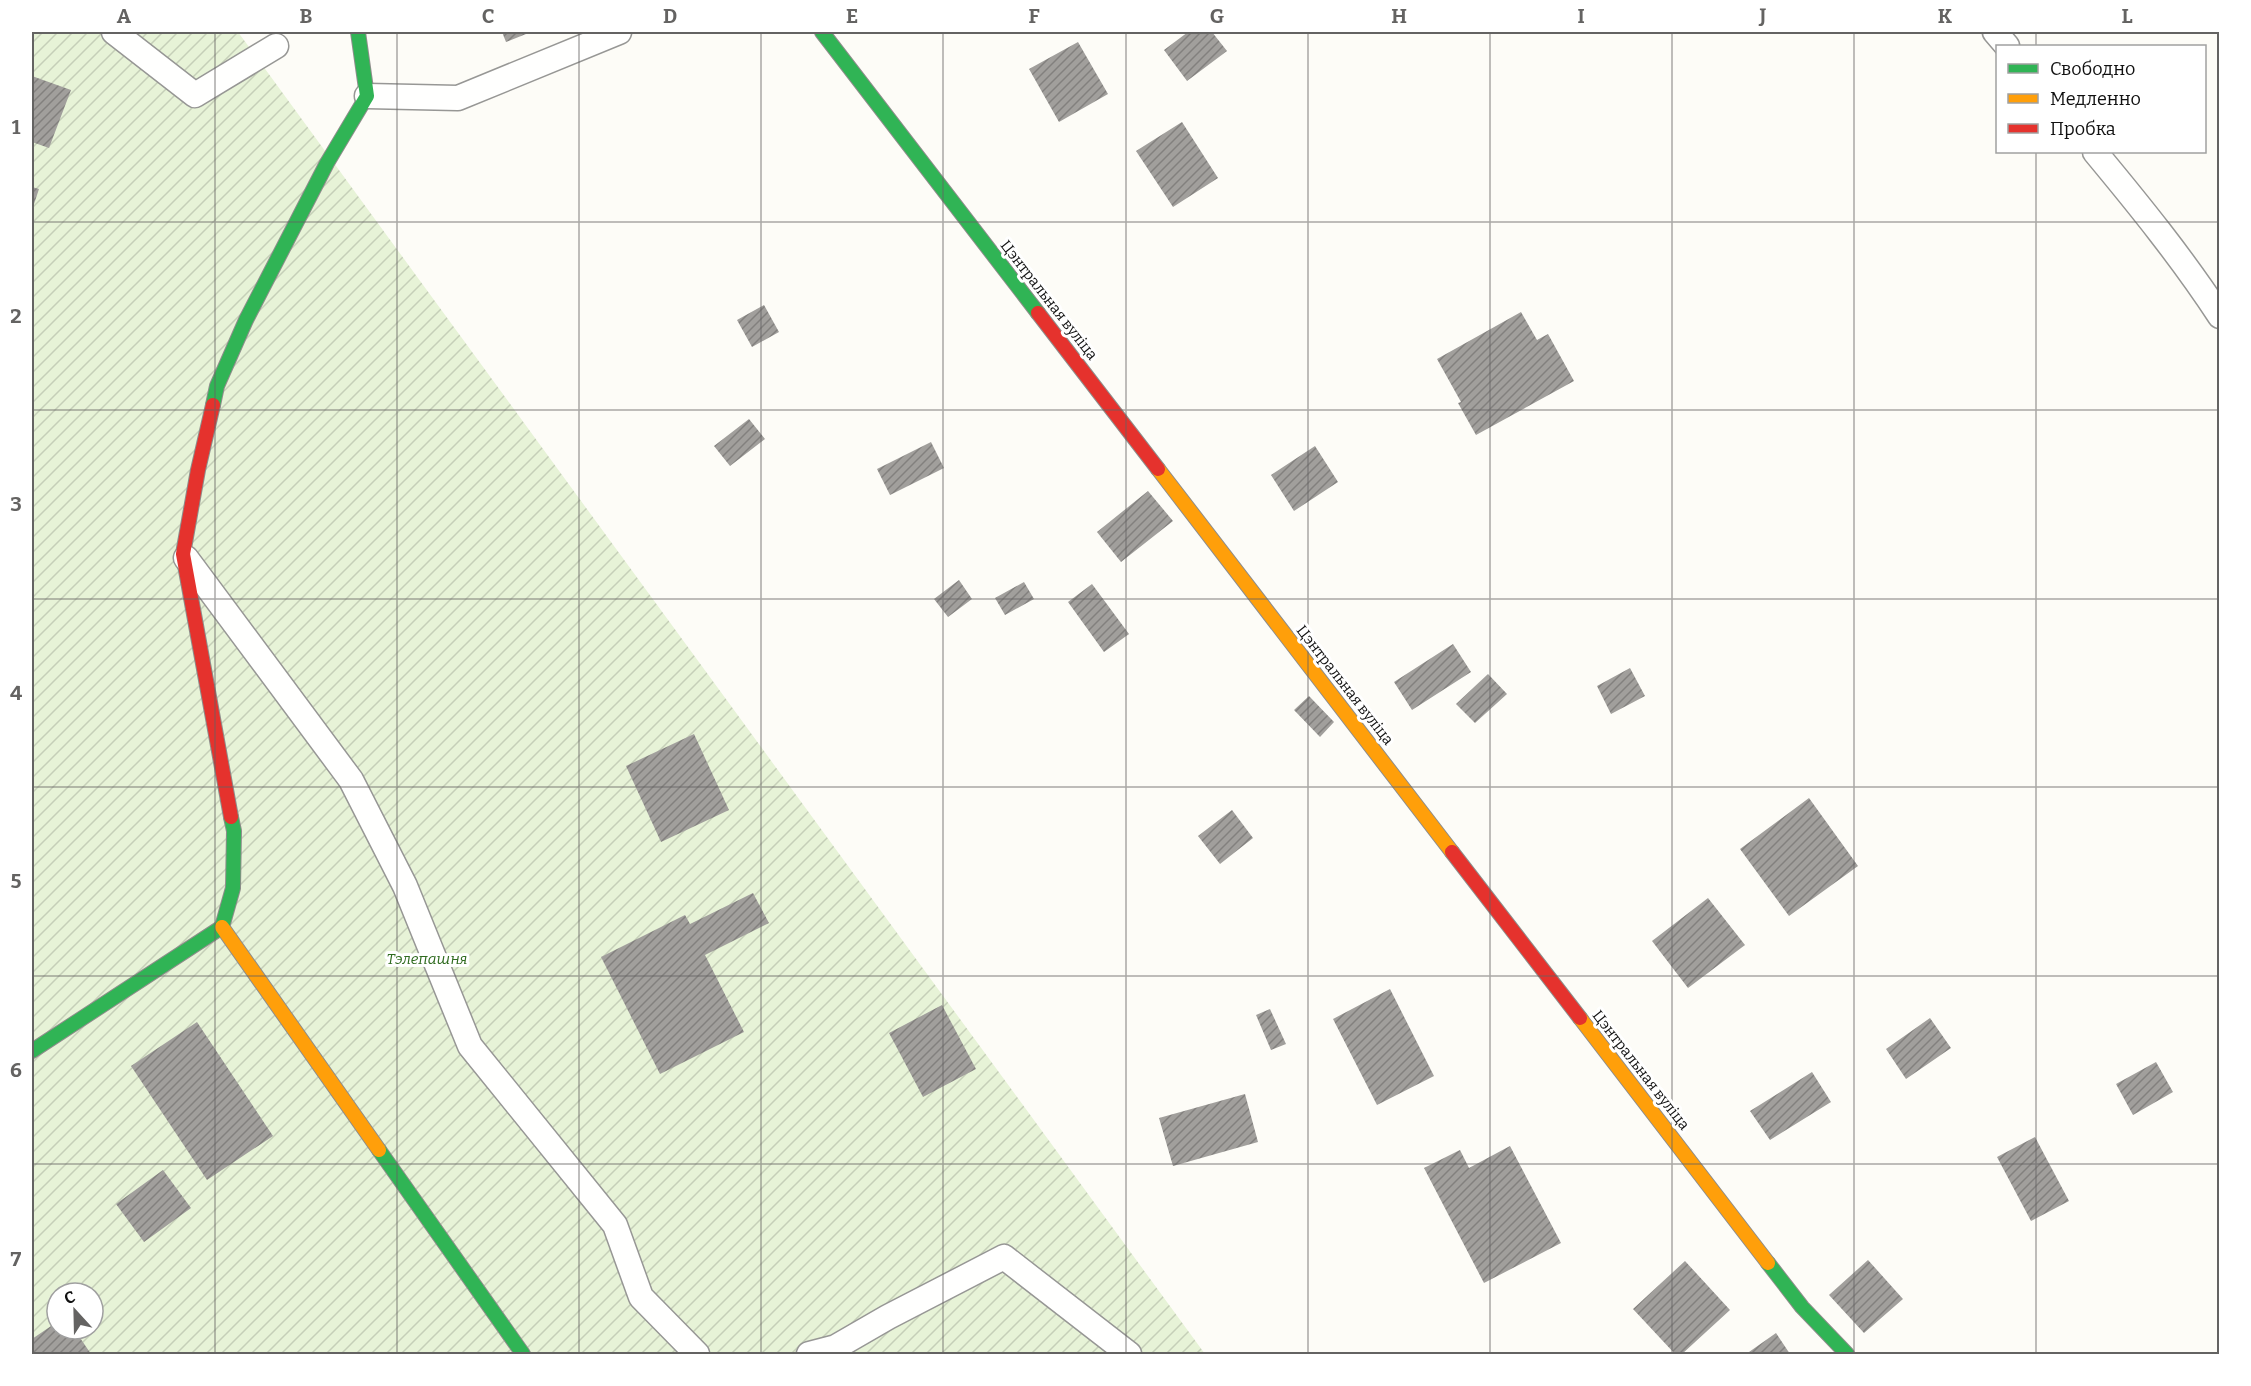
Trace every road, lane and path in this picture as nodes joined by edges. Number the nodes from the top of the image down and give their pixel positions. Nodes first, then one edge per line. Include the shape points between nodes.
1 (114, 32) edge
2 (358, 32) edge
3 (619, 32) edge
4 (822, 32) edge
5 (1995, 32) edge
6 (2006, 45) edge
7 (276, 46) dead end
8 (367, 96) junction
9 (2095, 153) edge
10 (2220, 316) edge
11 (183, 554) junction
12 (222, 927) junction
13 (32, 1052) edge
14 (523, 1354) edge
15 (697, 1354) edge
16 (809, 1354) edge
17 (1129, 1354) edge
18 (1847, 1354) edge

1 - 7 lane via 195,96
2 - 8 street
3 - 8 lane via 458,98
4 - 18 street, Цэнтральная вуліца via 1802,1307
5 - 6 lane
8 - 11 street via 327,163 246,320 217,387
9 - 10 lane via 2175,251
11 - 12 street via 234,831 233,888
11 - 15 lane via 351,780 405,886 470,1046 615,1225 641,1297
12 - 13 street
12 - 14 street
16 - 17 lane via 836,1347 1004,1257

